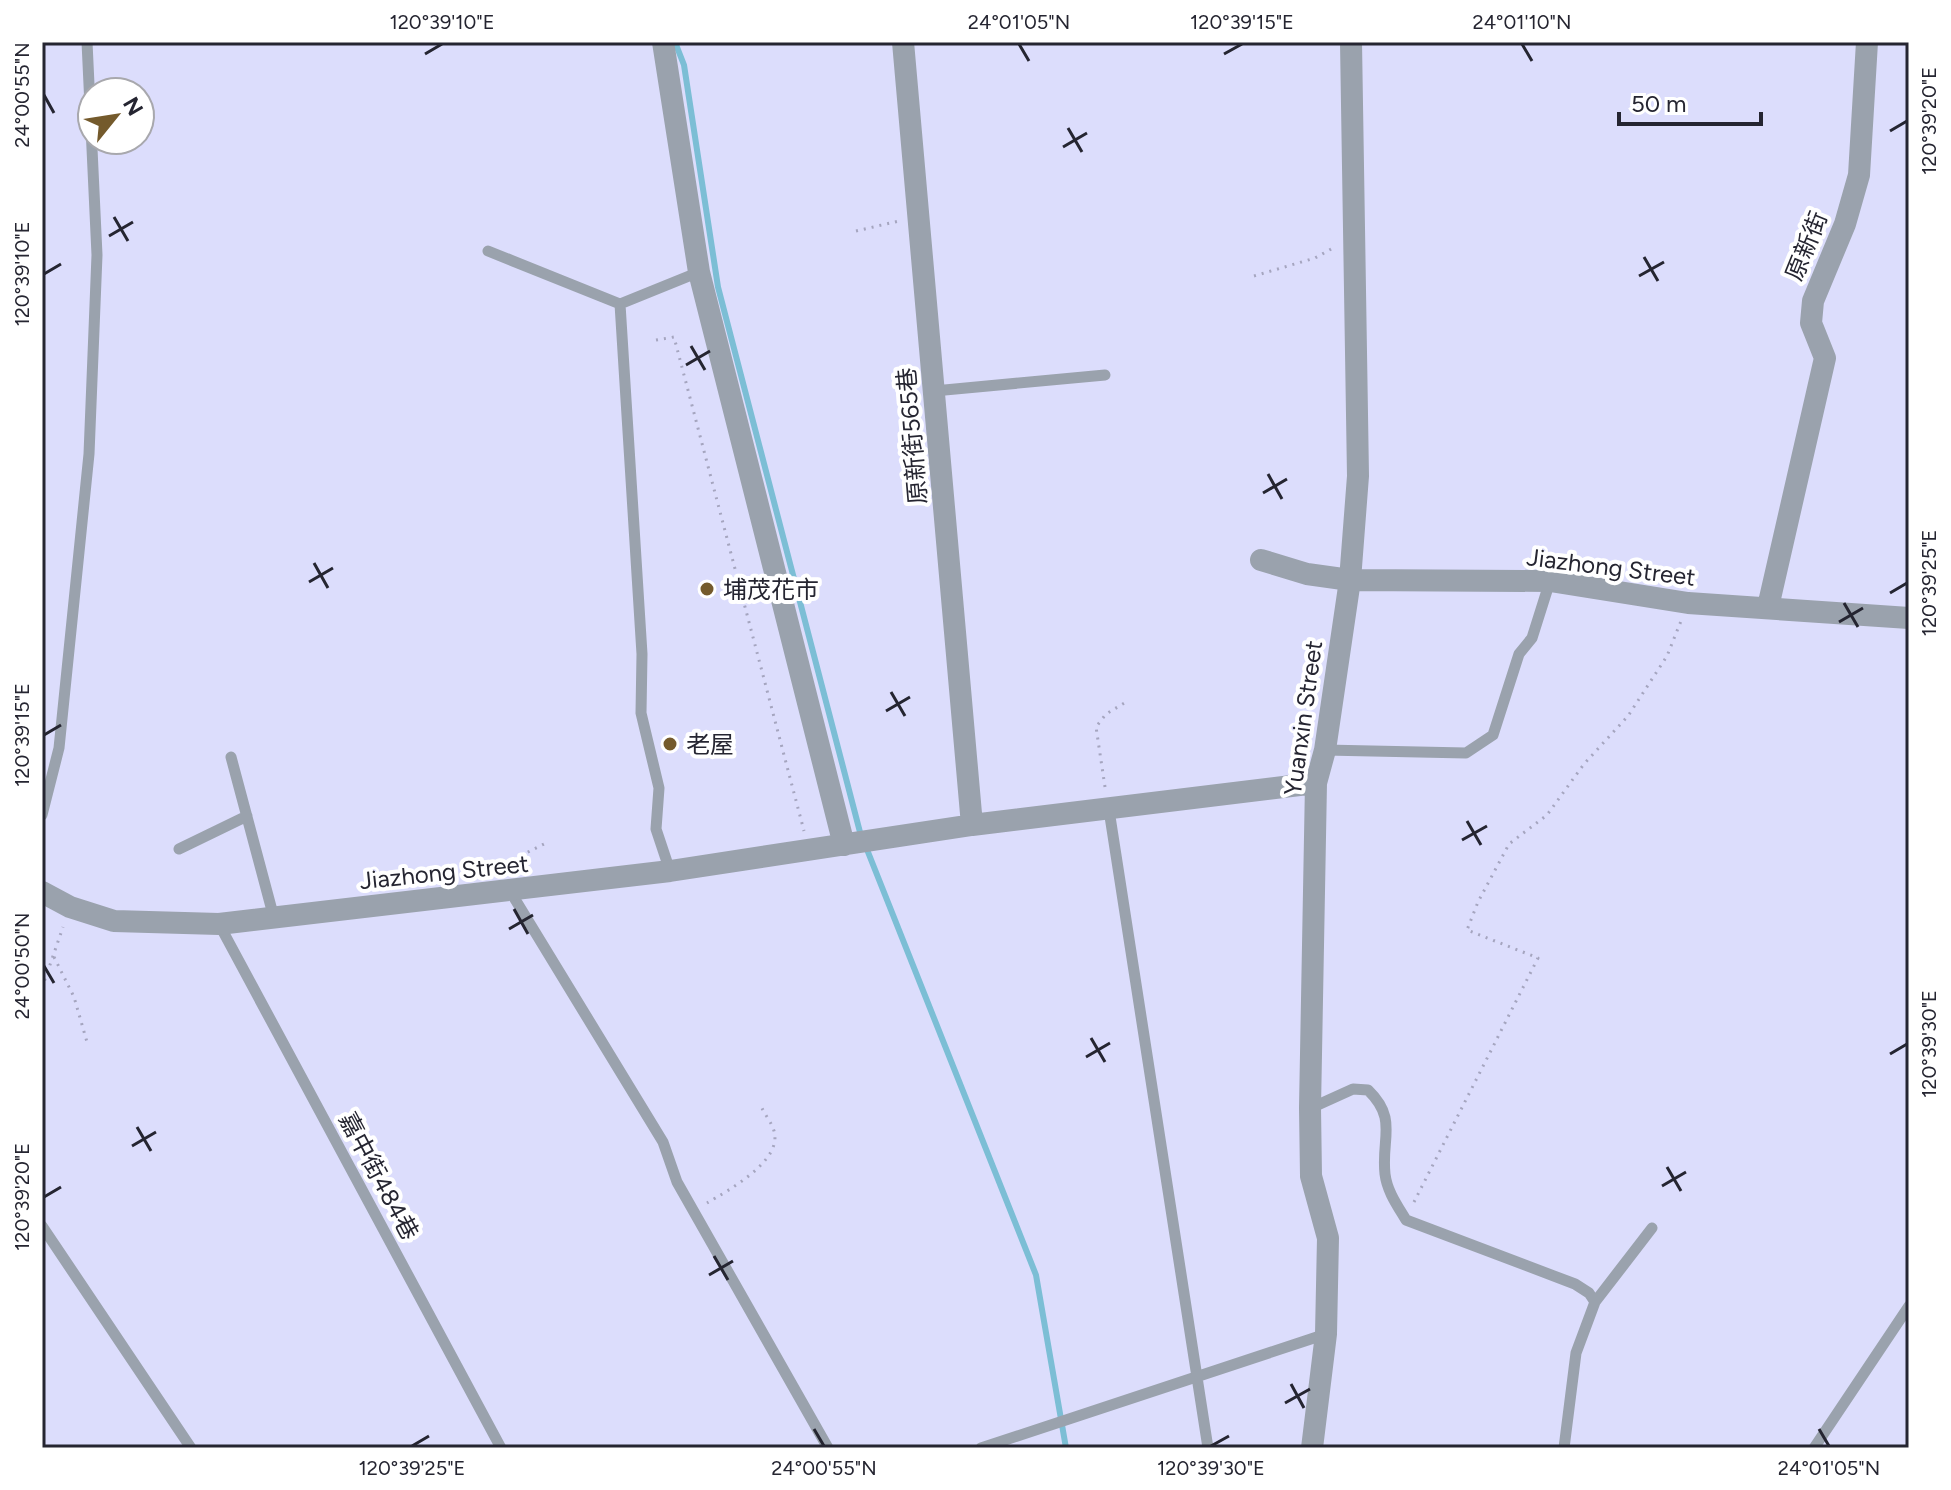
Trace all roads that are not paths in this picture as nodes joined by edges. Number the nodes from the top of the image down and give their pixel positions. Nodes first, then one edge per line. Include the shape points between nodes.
1 (87, 42) edge
2 (663, 42) edge
3 (903, 42) edge
4 (1351, 42) edge
5 (1867, 42) edge
6 (488, 251) dead end
7 (699, 272) junction
8 (620, 304) junction
9 (1105, 375) dead end
10 (934, 391) junction
11 (1261, 560) dead end
12 (1350, 580) junction
13 (1550, 581) junction
14 (1768, 607) junction
15 (1909, 618) edge
16 (1325, 750) junction
17 (231, 757) dead end
18 (1316, 783) junction
19 (1109, 810) junction
20 (42, 815) edge
21 (247, 816) junction
22 (972, 825) junction
23 (857, 843) junction
24 (179, 849) dead end
25 (670, 871) junction
26 (510, 891) junction
27 (42, 892) edge
28 (274, 918) junction
29 (219, 924) junction
30 (1310, 1108) junction
31 (42, 1226) edge
32 (1652, 1228) dead end
33 (1595, 1302) junction
34 (1909, 1306) edge
35 (1326, 1334) junction
36 (1197, 1377) junction
37 (191, 1448) edge
38 (501, 1448) edge
39 (828, 1448) edge
40 (981, 1448) edge
41 (1208, 1448) edge
42 (1312, 1448) edge
43 (1564, 1448) edge
44 (1814, 1448) edge

1 - 20 lane via 97,255 89,454 59,748
2 - 7 street
3 - 10 street, 原新街565巷
4 - 12 street, Yuanxin Street via 1358,476
5 - 14 street, 原新街 via 1859,175 1813,301 1811,323 1825,358
6 - 8 lane
7 - 8 lane
7 - 23 street
8 - 25 lane via 642,654 641,713 659,788 656,829
9 - 10 lane
10 - 22 street, 原新街565巷
11 - 12 street, Jiazhong Street
12 - 13 street, Jiazhong Street
12 - 16 street, Yuanxin Street
13 - 14 street, Jiazhong Street via 1688,603
13 - 16 lane via 1493,735 1466,753
14 - 15 street, Jiazhong Street
16 - 18 street, Yuanxin Street
17 - 21 lane
18 - 19 street, Jiazhong Street
18 - 30 street, Yuanxin Street
19 - 22 street, Jiazhong Street
19 - 36 lane
21 - 24 lane
21 - 28 lane
22 - 23 street, Jiazhong Street
23 - 25 street, Jiazhong Street
25 - 26 street, Jiazhong Street
26 - 28 street, Jiazhong Street
26 - 39 lane via 663,1142 677,1182
27 - 29 street, Jiazhong Street via 114,921
28 - 29 street, Jiazhong Street
29 - 38 lane, 嘉中街484巷
30 - 33 lane via 1353,1089 1368,1090 1388,1122 1385,1175 1406,1220 1575,1284
30 - 35 street, Yuanxin Street via 1311,1176 1328,1238
31 - 37 lane
32 - 33 lane
33 - 43 lane via 1576,1353
34 - 44 lane
35 - 36 lane
35 - 42 street, Yuanxin Street
36 - 40 lane
36 - 41 lane

